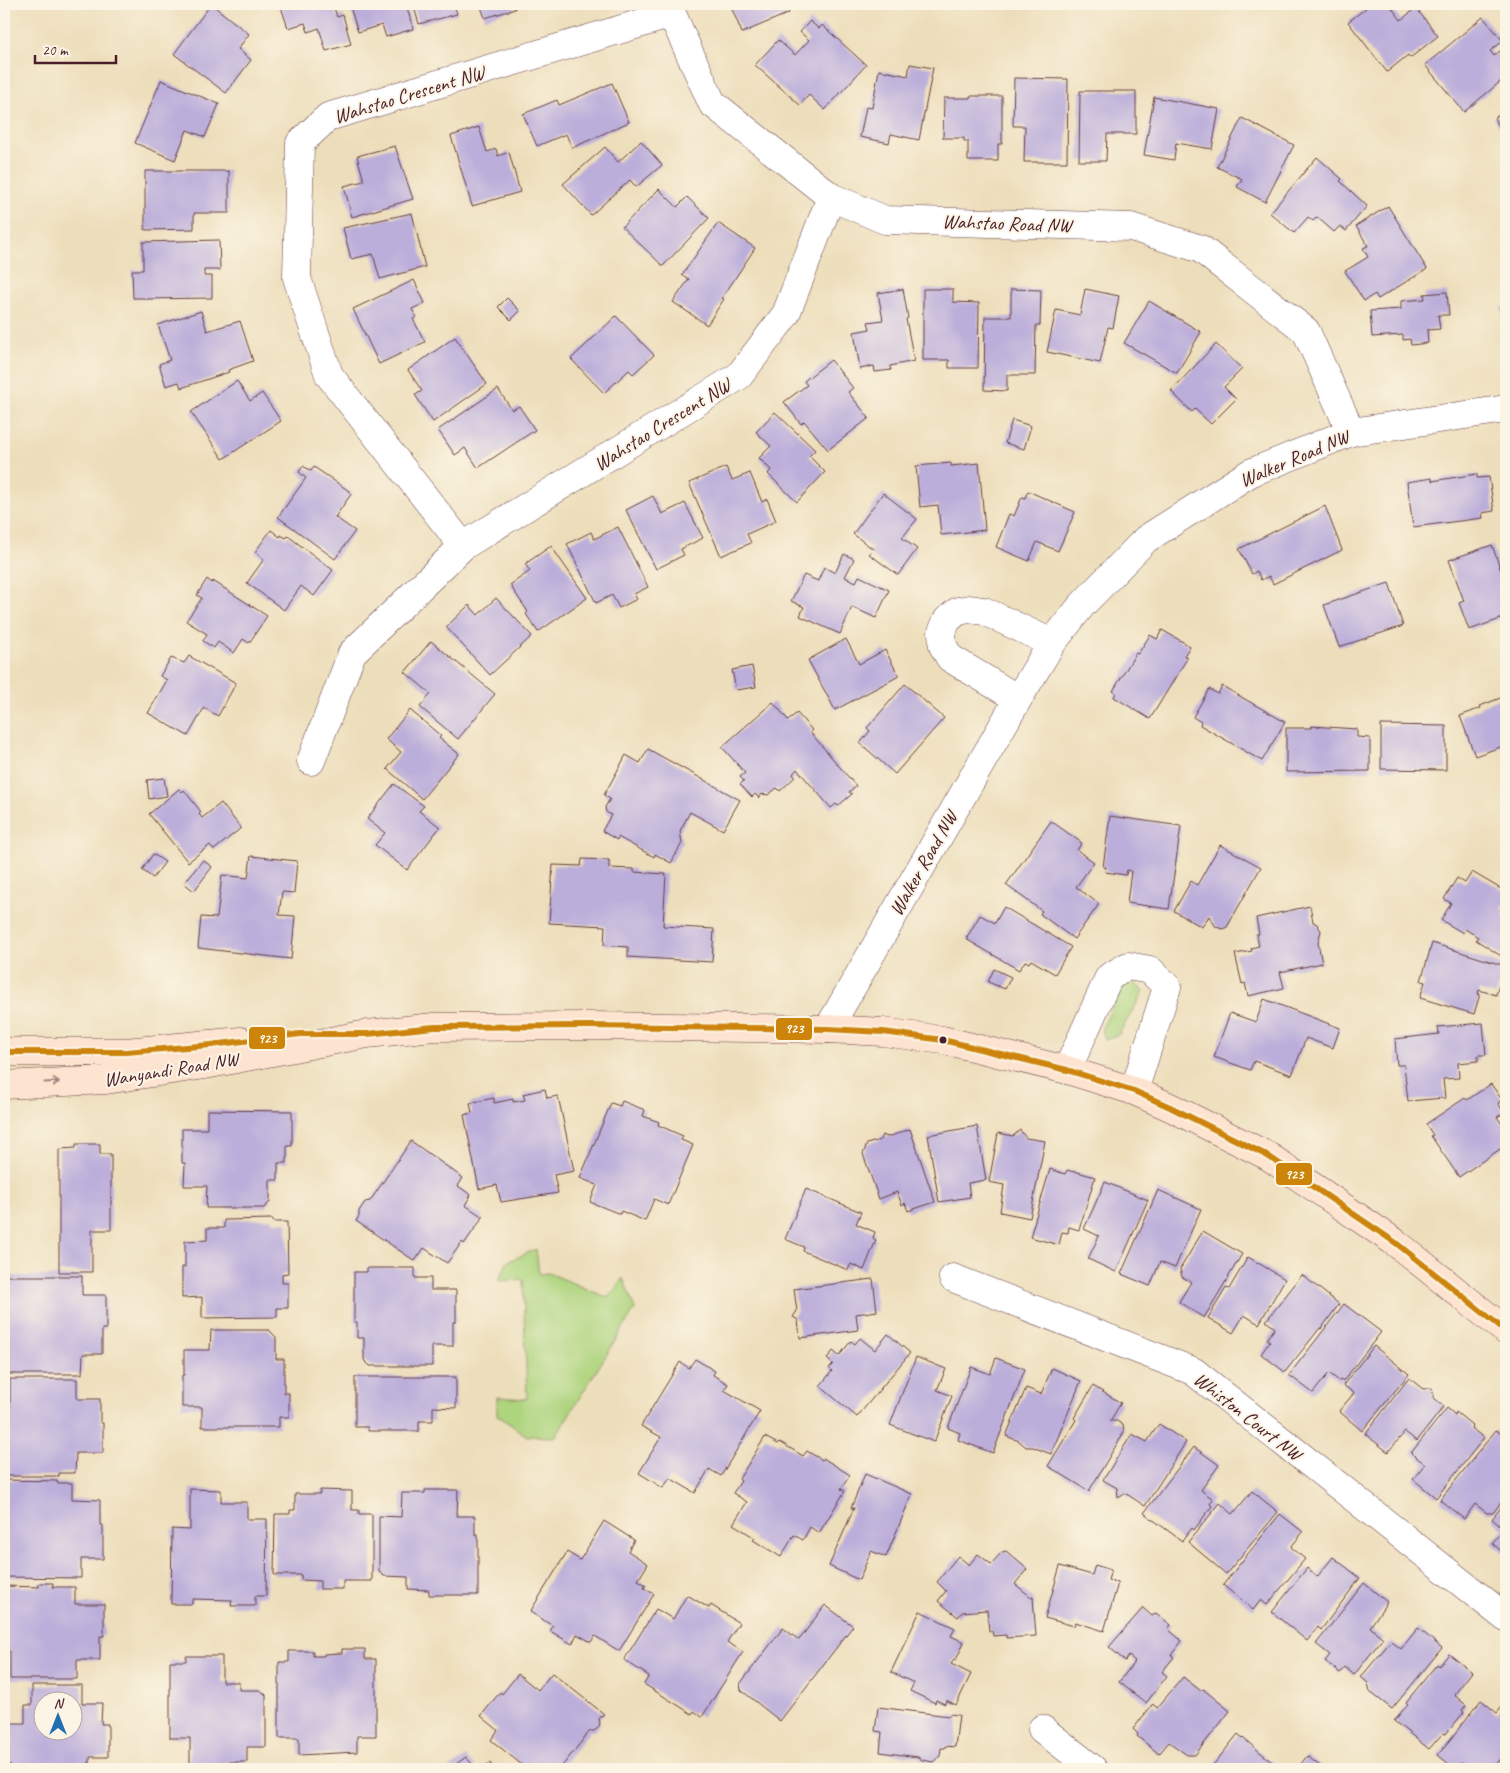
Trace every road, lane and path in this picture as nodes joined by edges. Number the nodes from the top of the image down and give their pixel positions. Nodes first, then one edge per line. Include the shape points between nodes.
1 (671, 9) edge
2 (830, 197) junction
3 (1506, 409) edge
4 (1351, 432) junction
5 (463, 546) junction
6 (1052, 643) junction
7 (1018, 699) junction
8 (311, 761) dead end
9 (828, 1028) junction
10 (367, 1034) junction
11 (4, 1052) edge
12 (1067, 1070) junction
13 (4, 1085) edge
14 (1134, 1091) junction
15 (953, 1278) dead end
16 (1506, 1331) edge
17 (1506, 1618) edge
18 (1042, 1729) dead end
19 (1093, 1769) edge

1 - 2 street, Wahstao Road NW via 712,103
1 - 5 street, Wahstao Crescent NW via 328,117 300,143 297,278 329,375
2 - 4 street, Wahstao Road NW via 885,220 1131,227 1201,249 1306,331
2 - 5 street, Wahstao Crescent NW via 786,314 739,376
3 - 4 street, Walker Road NW
4 - 6 street, Walker Road NW via 1250,472 1146,538
5 - 8 street, Wahstao Crescent NW via 352,653
6 - 7 street, Walker Road NW
6 - 7 street via 984,611 958,611 947,620 942,632 943,646 950,658
7 - 9 street, Walker Road NW
9 - 10 street, Wanyandi Road NW via 434,1027
9 - 12 street, Wanyandi Road NW via 943,1040
10 - 11 street, Wanyandi Road NW via 300,1034 126,1052
13 -> 10 street, Wanyandi Road NW via 106,1080
12 - 14 street, Wanyandi Road NW
12 - 14 street via 1109,977 1128,966 1150,970 1167,987
14 - 16 street, Wanyandi Road NW via 1268,1156 1396,1242
15 - 17 street, Whiston Court NW via 1193,1371
18 - 19 street

